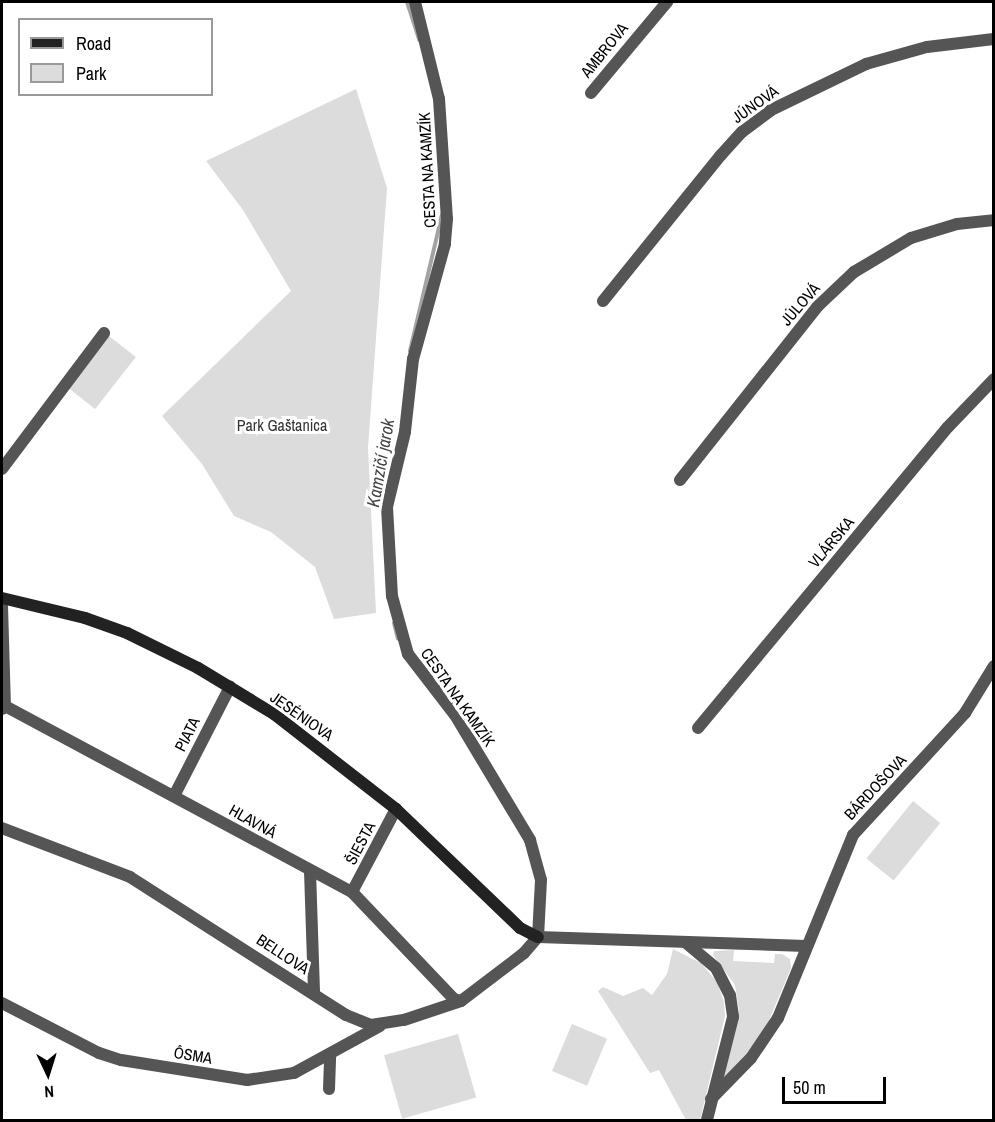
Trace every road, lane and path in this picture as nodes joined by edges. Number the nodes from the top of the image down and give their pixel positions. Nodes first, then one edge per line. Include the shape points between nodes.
1 (415, 2) edge
2 (667, 2) edge
3 (993, 39) edge
4 (591, 93) dead end
5 (993, 220) edge
6 (603, 302) dead end
7 (104, 333) dead end
8 (993, 379) edge
9 (2, 469) edge
10 (680, 480) dead end
11 (2, 598) edge
12 (2, 606) edge
13 (993, 666) edge
14 (230, 687) junction
15 (3, 708) edge
16 (698, 728) dead end
17 (174, 796) junction
18 (396, 809) junction
19 (2, 828) edge
20 (310, 871) junction
21 (352, 892) junction
22 (538, 937) junction
23 (685, 942) junction
24 (806, 946) junction
25 (314, 994) junction
26 (461, 1001) junction
27 (2, 1002) edge
28 (380, 1026) junction
29 (325, 1060) junction
30 (329, 1089) dead end
31 (711, 1099) junction
32 (707, 1120) edge

1 - 22 street, CESTA NA KAMZÍK via 439,99 447,219 445,244 413,359 405,432 387,507 392,596 408,654 455,715 530,840 541,880
2 - 4 street, AMBROVA
3 - 6 street, JÚNOVÁ via 927,47 866,64 771,110 742,132 721,155
5 - 10 street, JÚLOVÁ via 957,224 911,238 854,272 818,306
7 - 9 street
8 - 16 street, VLÁRSKA via 948,427
11 - 14 street, JESÉNIOVA via 85,618 127,633
12 - 15 street
13 - 24 street, BÁRDOŠOVA via 965,713 853,835
14 - 17 street, PIATA
14 - 18 street, JESÉNIOVA via 316,743
15 - 17 street, HLAVNÁ
17 - 20 street, HLAVNÁ
18 - 21 street, ŠIESTA
18 - 22 street, JESÉNIOVA via 520,928
19 - 25 street, BELLOVA via 130,876
20 - 21 street, HLAVNÁ
20 - 25 street
21 - 26 street, HLAVNÁ via 454,999
22 - 23 street
22 - 26 street via 524,953
23 - 24 street
23 - 31 street via 716,968 730,994 733,1017
24 - 31 street, BÁRDOŠOVA via 778,1018 751,1058
25 - 28 street, BELLOVA via 354,1020
26 - 28 street
27 - 29 street, ÔSMA via 99,1053 121,1060 247,1080 276,1078
28 - 29 street, ÔSMA
29 - 30 street
31 - 32 street

